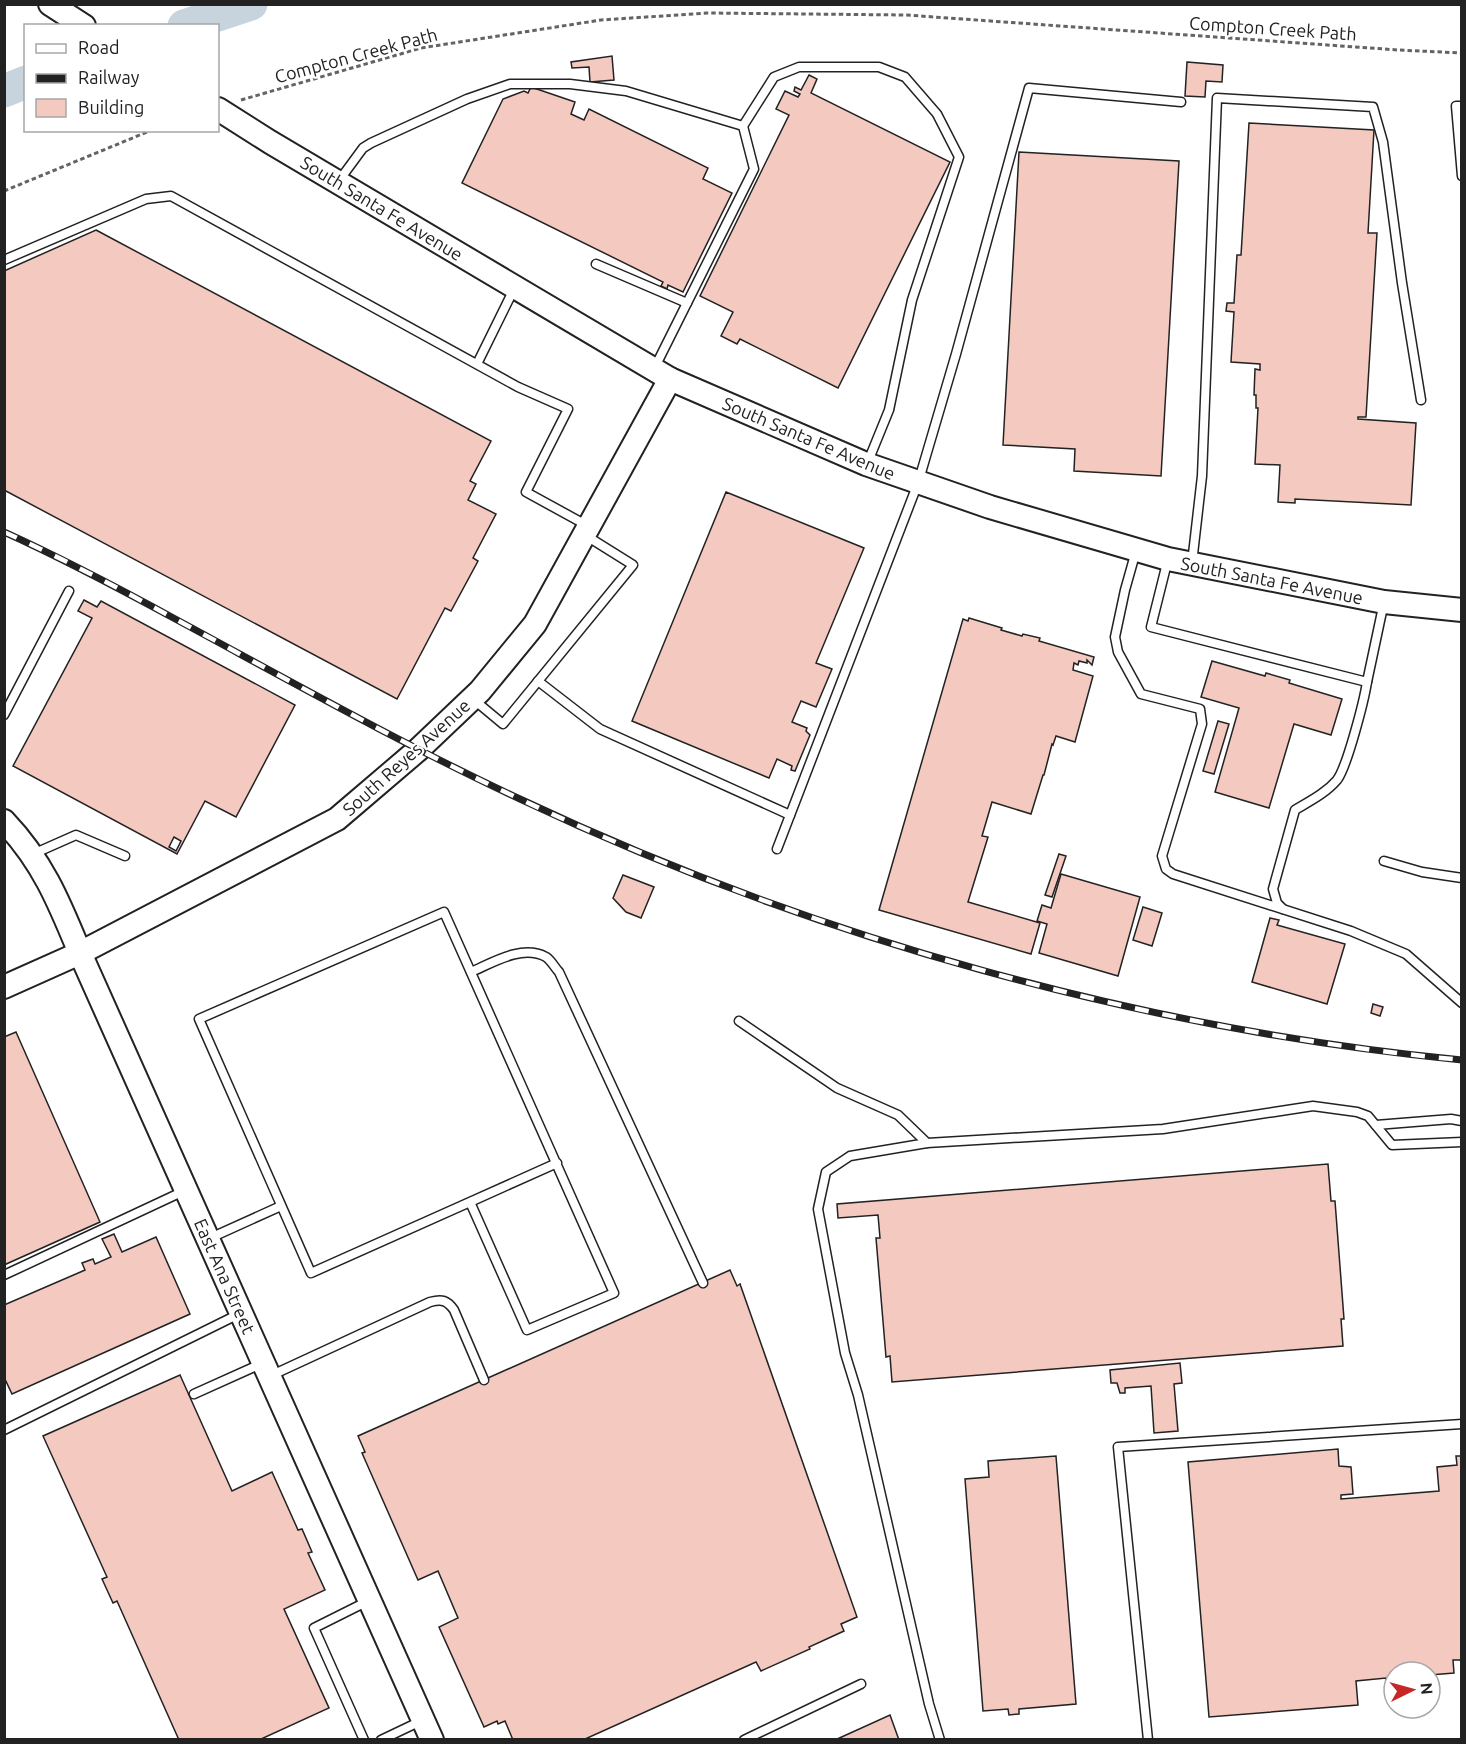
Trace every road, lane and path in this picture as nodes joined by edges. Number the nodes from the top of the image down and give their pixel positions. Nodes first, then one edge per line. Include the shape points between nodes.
1 (50, 4) edge
2 (81, 24) edge
3 (1461, 53) edge
4 (263, 94) dead end
5 (1181, 102) dead end
6 (1461, 106) edge
7 (219, 110) edge
8 (743, 126) junction
9 (147, 132) edge
10 (1461, 176) edge
11 (338, 182) junction
12 (4, 191) edge
13 (4, 260) edge
14 (596, 264) dead end
15 (515, 287) junction
16 (687, 303) junction
17 (477, 364) junction
18 (662, 374) junction
19 (1420, 400) dead end
20 (866, 464) junction
21 (918, 483) junction
22 (586, 530) junction
23 (1136, 550) junction
24 (1168, 559) junction
25 (1192, 563) junction
26 (69, 591) dead end
27 (1384, 602) junction
28 (1461, 610) edge
29 (538, 681) junction
30 (1367, 682) junction
31 (472, 698) junction
32 (4, 715) edge
33 (790, 815) junction
34 (4, 821) edge
35 (777, 849) dead end
36 (32, 854) junction
37 (125, 856) dead end
38 (1384, 861) dead end
39 (1461, 878) edge
40 (1283, 909) junction
41 (80, 953) junction
42 (471, 972) junction
43 (4, 987) edge
44 (1461, 1003) edge
45 (739, 1021) dead end
46 (1461, 1121) edge
47 (1376, 1125) junction
48 (927, 1143) junction
49 (1461, 1143) edge
50 (557, 1163) junction
51 (186, 1189) junction
52 (470, 1202) junction
53 (281, 1206) junction
54 (208, 1239) junction
55 (4, 1275) edge
56 (703, 1282) dead end
57 (241, 1313) junction
58 (266, 1370) junction
59 (484, 1380) dead end
60 (194, 1394) dead end
61 (1461, 1424) edge
62 (4, 1430) edge
63 (370, 1600) junction
64 (861, 1684) dead end
65 (427, 1730) edge
66 (364, 1740) edge
67 (381, 1740) edge
68 (744, 1740) edge
69 (940, 1740) edge
70 (1148, 1740) edge

1 - 2 street
3 - 4 path, Compton Creek Path via 906,15 707,14 601,20 421,48
5 - 21 lane via 1029,88
6 - 10 lane via 1456,106
7 - 11 street, South Santa Fe Avenue
8 - 11 lane via 626,91 570,84 510,84 371,143
8 - 16 lane via 754,169
8 - 20 lane via 774,77 799,67 879,67 905,77 937,114 958,157 912,300 890,410
9 - 12 path
11 - 15 street, South Santa Fe Avenue
13 - 17 lane via 146,199 171,196
14 - 16 lane
15 - 17 lane
15 - 18 street, South Santa Fe Avenue
16 - 18 lane
17 - 22 lane via 568,409 526,492
18 - 20 street, South Santa Fe Avenue
18 - 22 street, South Reyes Avenue
19 - 25 lane via 1383,142 1373,107 1217,98 1202,476
20 - 21 street, South Santa Fe Avenue
21 - 23 street, South Santa Fe Avenue
21 - 33 lane
22 - 29 lane via 633,565
22 - 31 street, South Reyes Avenue via 535,624
23 - 24 street, South Santa Fe Avenue
23 - 40 lane via 1116,631 1118,652 1142,694 1200,709 1202,713 1162,856 1166,869
24 - 25 street, South Santa Fe Avenue
24 - 30 lane via 1151,627
25 - 27 street, South Santa Fe Avenue
26 - 32 lane
27 - 28 street, South Santa Fe Avenue
27 - 30 lane
29 - 31 lane via 502,724
29 - 33 lane via 600,729
30 - 40 lane via 1339,778 1295,810 1273,890
31 - 41 street, South Reyes Avenue via 338,819
33 - 35 lane
34 - 36 street, East Ana Street
36 - 37 lane via 76,835
36 - 41 street, East Ana Street via 59,901
38 - 39 lane
40 - 44 lane via 1406,954
41 - 43 street, South Reyes Avenue
41 - 51 street, East Ana Street
42 - 50 lane
42 - 53 lane via 444,912 199,1019
42 - 56 lane via 508,956 526,953 546,957 559,972
45 - 48 lane via 837,1088 898,1115
46 - 47 lane
47 - 48 lane via 1357,1112 1313,1106 1163,1129
47 - 49 lane via 1392,1145
48 - 69 lane via 850,1156 826,1172 818,1209 845,1353
50 - 52 lane
50 - 52 lane via 614,1293 527,1330
51 - 54 street, East Ana Street
51 - 55 lane
52 - 53 lane via 311,1273
53 - 54 lane
54 - 57 street, East Ana Street
57 - 58 street, East Ana Street
57 - 62 lane
58 - 59 lane via 441,1299 454,1310
58 - 60 lane
58 - 63 street, East Ana Street
61 - 70 lane via 1118,1447
63 - 65 street, East Ana Street
63 - 66 lane via 314,1628
64 - 68 lane
65 - 67 lane

